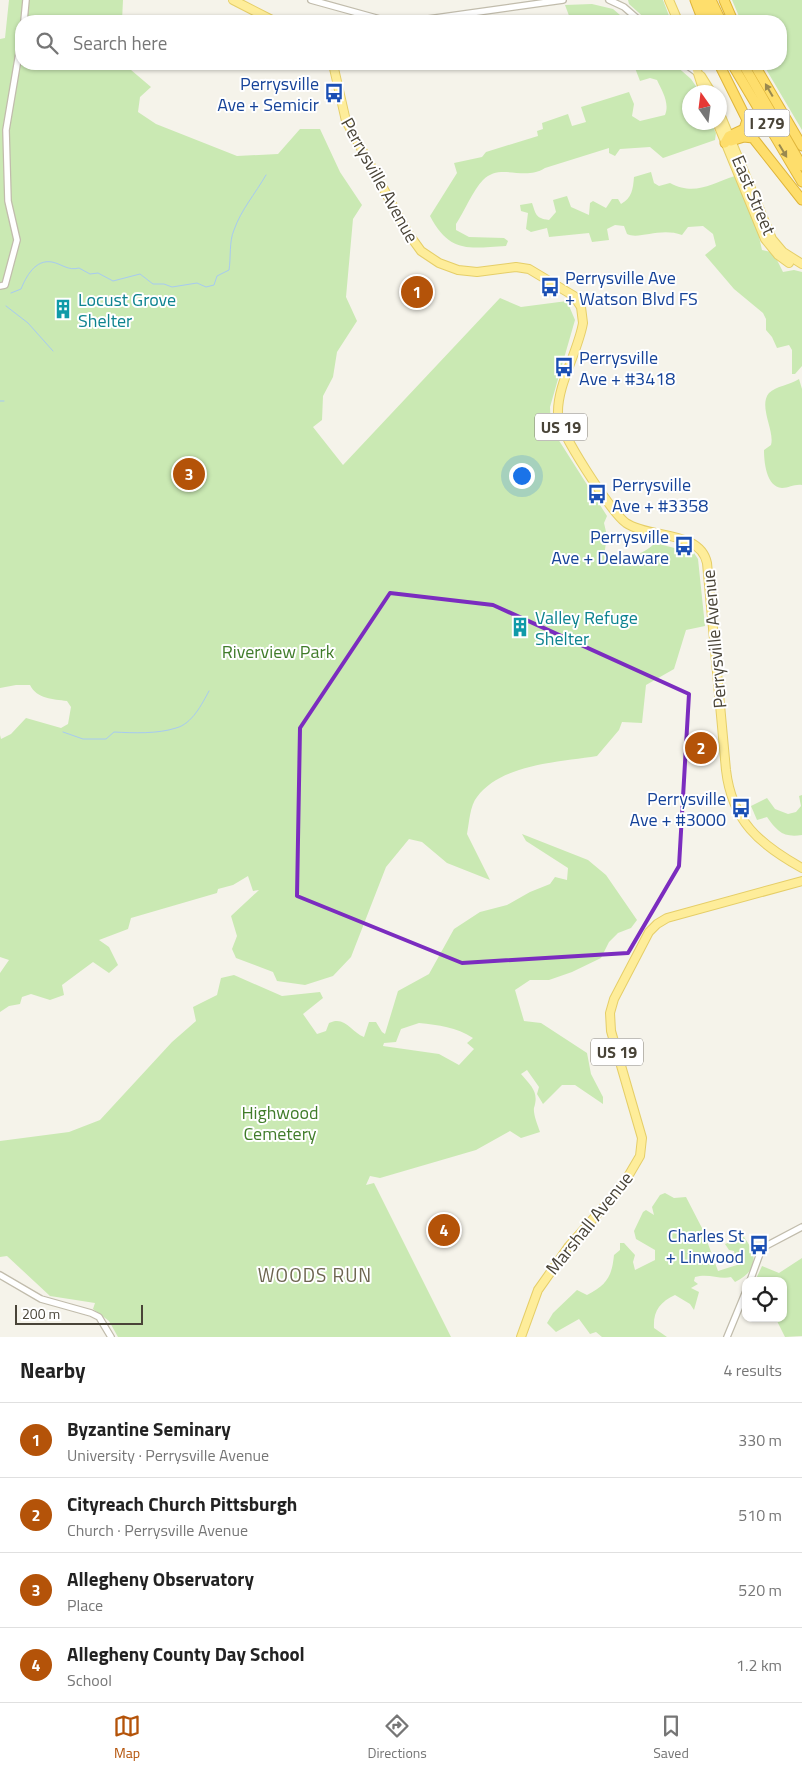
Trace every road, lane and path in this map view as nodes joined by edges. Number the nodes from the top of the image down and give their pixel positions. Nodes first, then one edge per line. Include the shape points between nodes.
1 (26, 0) edge
2 (233, 0) edge
3 (311, 0) edge
4 (563, 0) edge
5 (609, 0) edge
6 (669, 0) edge
7 (695, 0) edge
8 (702, 0) edge
9 (711, 0) edge
10 (724, 0) edge
11 (25, 15) edge
12 (262, 15) edge
13 (365, 15) edge
14 (457, 15) edge
15 (633, 15) edge
16 (675, 15) edge
17 (701, 15) edge
18 (708, 15) edge
19 (718, 15) edge
20 (730, 15) edge
21 (16, 70) edge
22 (334, 70) edge
23 (694, 70) edge
24 (698, 70) edge
25 (722, 70) edge
26 (736, 70) edge
27 (746, 70) edge
28 (758, 70) edge
29 (700, 74) junction
30 (702, 85) edge
31 (707, 85) edge
32 (721, 130) edge
33 (725, 130) edge
34 (728, 140) junction
35 (802, 146) edge
36 (802, 166) edge
37 (802, 182) edge
38 (802, 200) edge
39 (802, 266) edge
40 (0, 286) edge
41 (800, 867) edge
42 (800, 879) edge
43 (802, 1227) edge
44 (0, 1275) edge
45 (751, 1277) edge
46 (742, 1301) edge
47 (111, 1337) edge
48 (520, 1337) edge
49 (727, 1337) edge

1 - 11 street
2 - 12 main road
3 - 13 street
4 - 14 street
5 - 15 street
6 - 16 main road
7 - 17 highway
8 - 18 highway
9 - 19 highway
10 - 20 highway
21 - 40 street via 6,130 8,201 17,240 10,274 5,285
22 - 41 main road, Perrysville Avenue / US 19 via 344,118 410,238 421,251 439,264 458,270 529,269 566,290 578,301 583,323 559,404 561,428 614,511 625,522 639,530 692,543 704,553 729,790 737,810 754,834 770,849
23 - 29 street
24 - 29 main road
25 - 34 highway via 747,120 744,129
26 -> 37 highway, I 279
27 - 36 highway
35 -> 28 highway, I 279
29 - 30 main road
29 - 31 main road
32 - 34 main road, East Street
33 - 34 main road, East Street
34 - 38 highway via 744,136 752,138
34 - 39 main road, East Street via 772,239 788,257
41 - 42 main road
42 - 48 main road, Marshall Avenue / US 19 via 667,918 647,935 612,1004 609,1018 642,1138 642,1152 620,1190 569,1246 538,1290
43 - 45 street via 762,1248
44 - 47 street via 40,1299 92,1313
46 - 49 street

